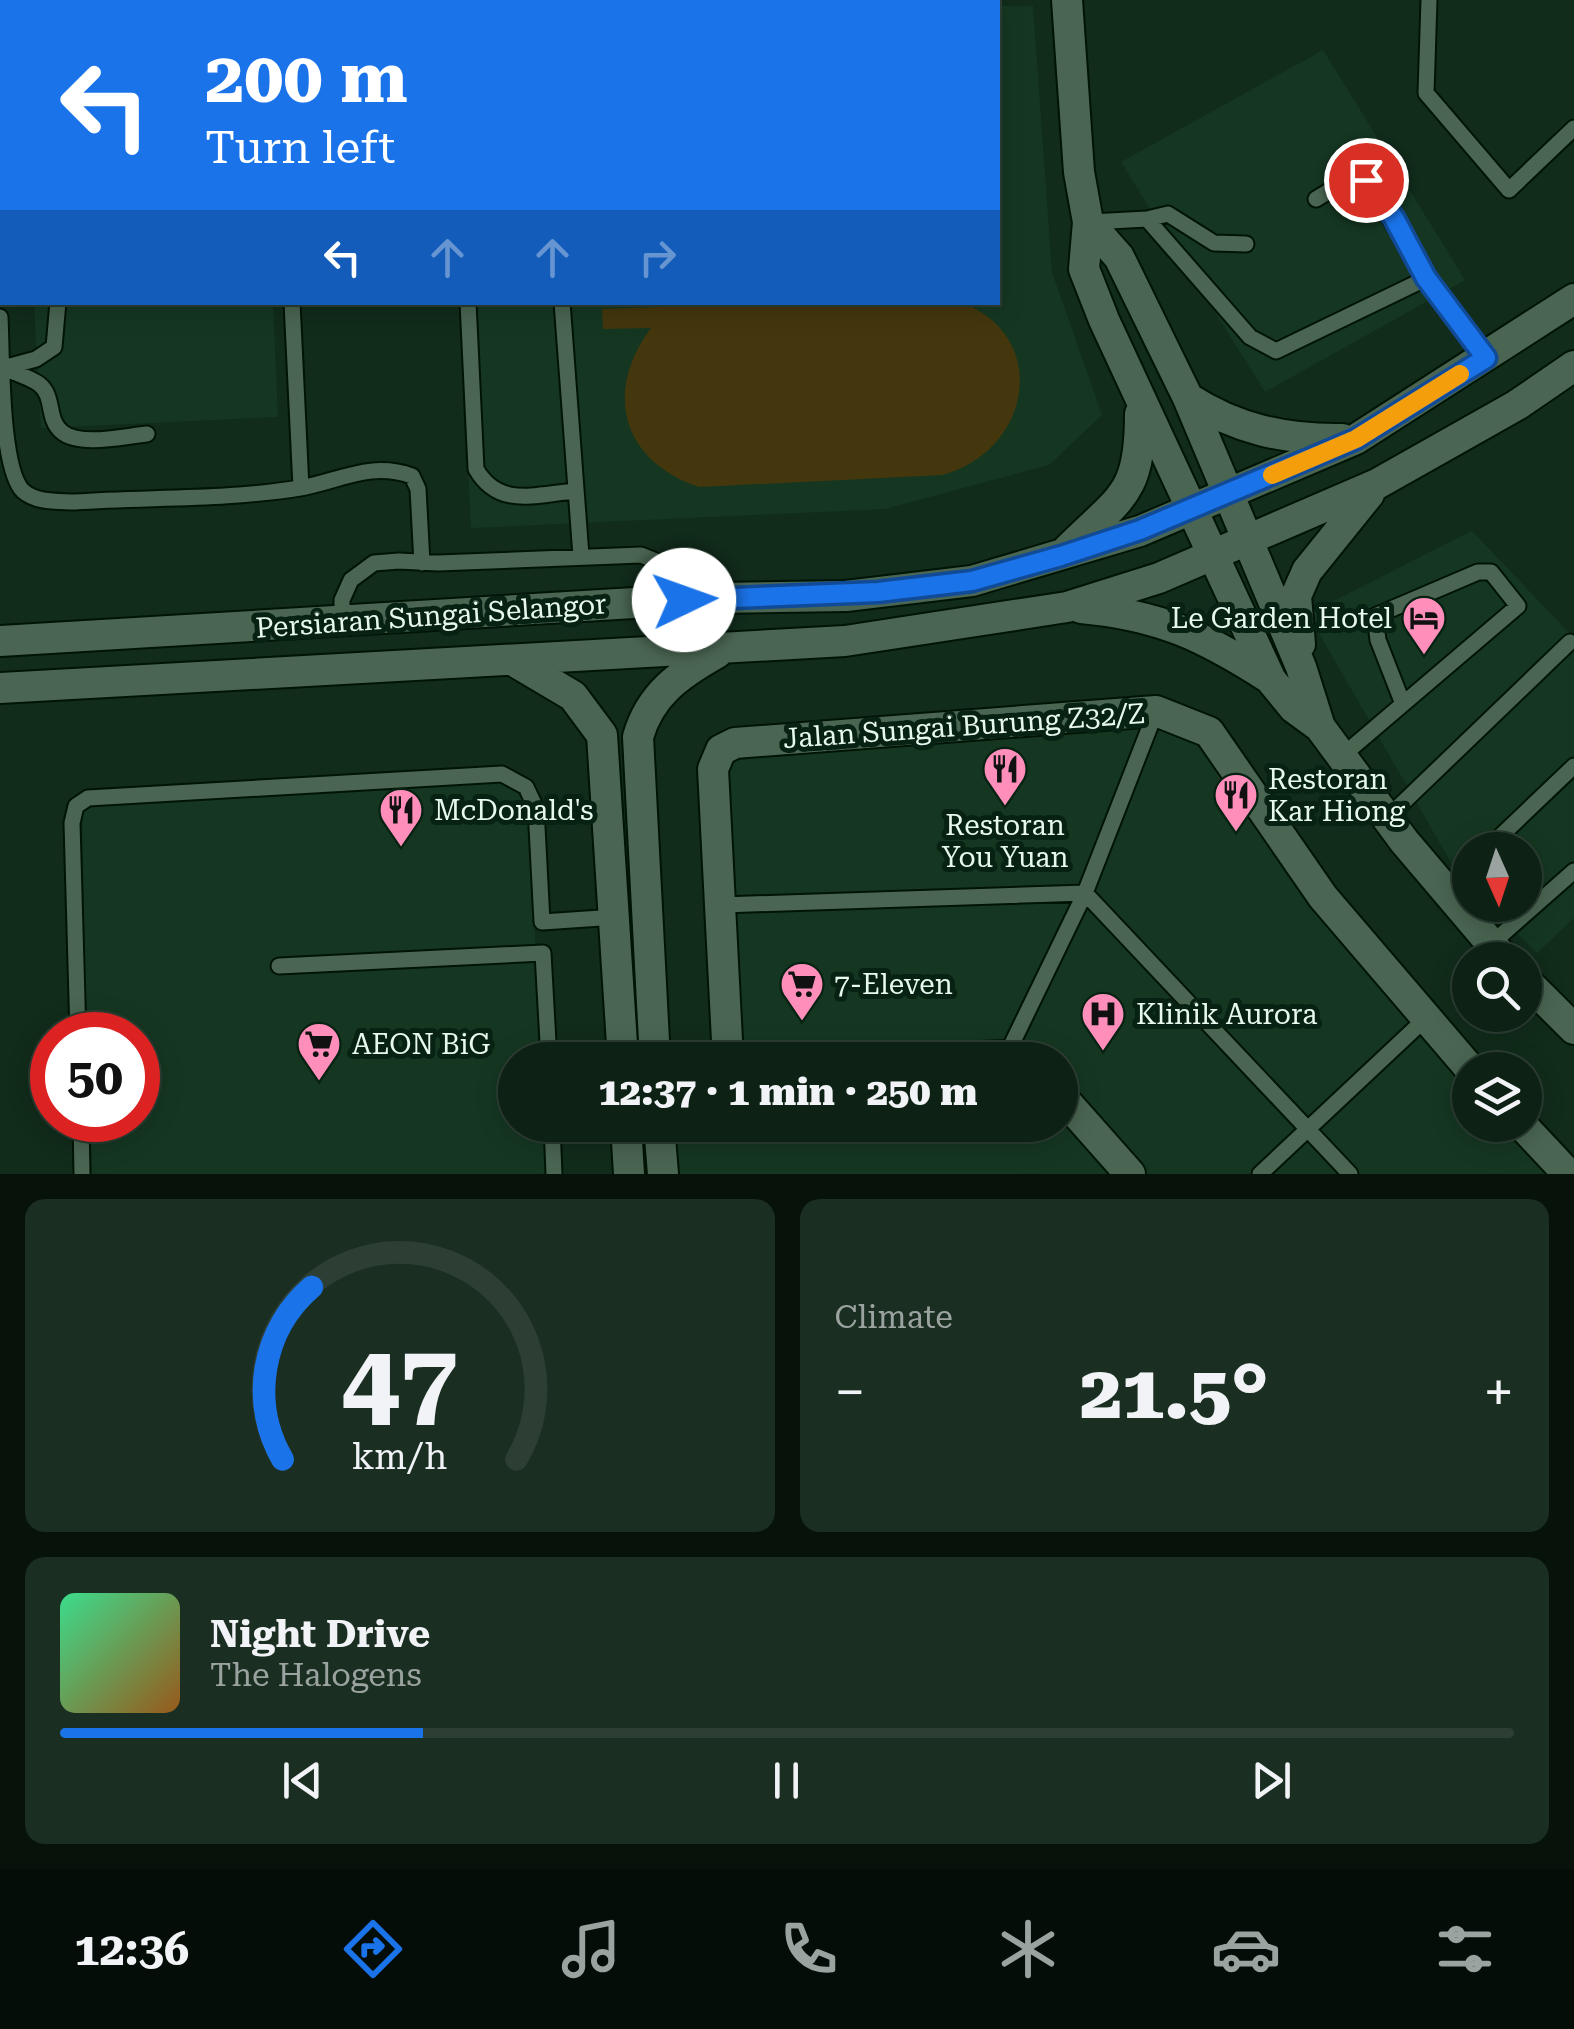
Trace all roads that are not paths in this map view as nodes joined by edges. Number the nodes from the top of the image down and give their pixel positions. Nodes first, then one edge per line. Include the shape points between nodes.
1 (1067, 0) edge
2 (1429, 0) edge
3 (1574, 128) edge
4 (1316, 200) dead end
5 (1147, 219) junction
6 (1088, 222) junction
7 (1246, 244) dead end
8 (1426, 278) junction
9 (1574, 299) edge
10 (58, 305) edge
11 (292, 305) edge
12 (468, 305) edge
13 (562, 305) edge
14 (0, 317) edge
15 (1486, 358) junction
16 (1574, 366) edge
17 (3, 368) junction
18 (1188, 398) junction
19 (1140, 400) junction
20 (147, 434) dead end
21 (1356, 439) junction
22 (1377, 484) junction
23 (300, 488) junction
24 (576, 491) junction
25 (1228, 494) junction
26 (1190, 510) junction
27 (1249, 542) junction
28 (581, 556) junction
29 (1061, 556) junction
30 (1211, 557) junction
31 (422, 564) junction
32 (718, 598) junction
33 (1067, 607) junction
34 (0, 621) edge
35 (342, 622) junction
36 (60, 639) junction
37 (0, 641) edge
38 (1570, 642) dead end
39 (724, 650) junction
40 (514, 661) junction
41 (1301, 667) junction
42 (221, 676) junction
43 (1271, 680) junction
44 (0, 688) edge
45 (0, 704) edge
46 (1403, 704) junction
47 (1156, 711) junction
48 (1320, 727) junction
49 (1342, 756) junction
50 (1574, 766) edge
51 (1387, 818) junction
52 (1505, 832) edge
53 (1574, 871) edge
54 (1452, 882) edge
55 (1444, 890) junction
56 (1085, 893) junction
57 (722, 905) junction
58 (616, 917) junction
59 (1488, 942) edge
60 (1507, 942) edge
61 (279, 966) dead end
62 (1542, 997) edge
63 (77, 1012) edge
64 (1424, 1020) junction
65 (1574, 1029) edge
66 (548, 1042) edge
67 (622, 1042) edge
68 (654, 1042) edge
69 (727, 1042) edge
70 (1017, 1042) edge
71 (1454, 1052) edge
72 (1078, 1115) edge
73 (1307, 1130) junction
74 (81, 1142) edge
75 (553, 1142) edge
76 (627, 1142) edge
77 (660, 1142) edge
78 (1538, 1142) edge
79 (82, 1174) edge
80 (554, 1174) edge
81 (629, 1174) edge
82 (662, 1174) edge
83 (1130, 1174) edge
84 (1260, 1174) edge
85 (1350, 1174) edge
86 (1568, 1174) edge

1 - 6 main road via 1078,172
2 - 3 lane via 1426,92 1509,190
4 - 8 lane via 1351,178 1366,180
5 - 6 lane
5 - 7 lane via 1168,214 1214,243
5 - 8 lane via 1250,337 1276,352
6 - 18 main road via 1119,256
6 - 19 main road via 1084,268
8 - 15 lane
9 - 15 main road, Persiaran Sungai Selangor
10 - 17 lane via 54,347
11 - 23 lane
12 - 24 lane via 476,469 500,496
13 - 24 lane
14 - 17 lane
15 - 21 main road, Persiaran Sungai Selangor
16 - 22 main road, Persiaran Sungai Selangor
17 - 20 lane via 40,384 62,433 80,439
17 - 23 lane via 8,452 13,479 26,494 75,502
18 - 21 main road via 1218,418 1270,434
18 - 25 main road
19 - 26 main road
19 - 29 main road via 1140,462 1131,485
21 - 25 main road, Persiaran Sungai Selangor
22 - 27 main road, Persiaran Sungai Selangor
22 - 41 main road via 1318,554 1296,596
23 - 31 lane via 361,469 412,476
24 - 28 lane
25 - 26 main road, Persiaran Sungai Selangor
25 - 27 main road
26 - 29 main road, Persiaran Sungai Selangor
26 - 30 main road
27 - 30 main road, Persiaran Sungai Selangor
27 - 41 main road
28 - 31 lane
28 - 32 lane via 656,559
29 - 32 main road, Persiaran Sungai Selangor via 954,584 846,596
30 - 33 main road, Persiaran Sungai Selangor
30 - 43 main road
31 - 35 lane via 374,563 362,570 342,600
32 - 35 main road, Persiaran Sungai Selangor
33 - 39 main road, Persiaran Sungai Selangor via 846,642
33 - 43 main road via 1132,612 1170,624
34 - 36 main road
35 - 36 main road, Persiaran Sungai Selangor
36 - 37 main road, Persiaran Sungai Selangor
38 - 51 lane
39 - 40 main road, Persiaran Sungai Selangor
39 - 68 main road via 670,683 644,716 638,736
40 - 42 main road, Persiaran Sungai Selangor
40 - 58 main road via 573,696 602,735
41 - 48 main road
42 - 44 main road
42 - 45 main road
43 - 48 main road
46 - 46 lane via 1375,616 1491,572 1518,606
46 - 49 lane
47 - 56 lane
47 - 57 main road, Jalan Sungai Burung Z32/Z via 735,742 721,750 713,769
47 - 64 main road, Jalan Sungai Burung Z32/Z via 1208,732 1323,897
48 - 49 main road
49 - 51 main road
50 - 52 lane
51 - 55 main road
53 - 60 lane
54 - 55 lane
55 - 59 main road
56 - 57 lane
56 - 70 lane
56 - 73 lane
57 - 69 main road, Jalan Sungai Burung Z32/Z
58 - 63 lane via 542,922 536,808 526,787 502,774 88,798 76,806 72,823
58 - 67 main road
61 - 66 lane via 544,953
62 - 65 main road
64 - 71 main road, Jalan Sungai Burung Z32/Z
64 - 73 lane
72 - 83 main road
73 - 84 lane
73 - 85 lane
74 - 79 lane
75 - 80 lane
76 - 81 main road
77 - 82 main road
78 - 86 main road

